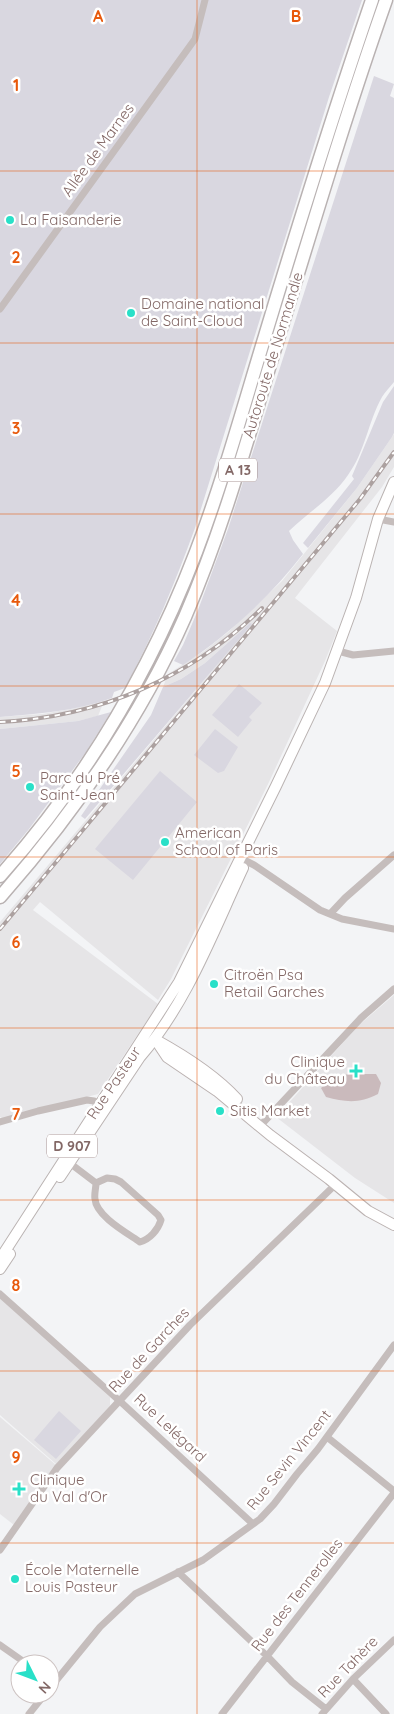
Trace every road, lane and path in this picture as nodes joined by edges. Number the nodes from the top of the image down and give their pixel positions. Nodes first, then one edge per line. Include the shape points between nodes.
1 (205, 0) edge
2 (372, 0) edge
3 (386, 0) edge
4 (0, 309) edge
5 (394, 482) edge
6 (394, 497) edge
7 (386, 520) edge
8 (394, 651) edge
9 (341, 652) junction
10 (394, 855) edge
11 (243, 859) junction
12 (0, 876) edge
13 (0, 897) edge
14 (330, 914) junction
15 (394, 929) edge
16 (394, 989) edge
17 (168, 1000) junction
18 (180, 1001) junction
19 (169, 1018) junction
20 (151, 1037) junction
21 (100, 1104) junction
22 (0, 1122) edge
23 (257, 1124) junction
24 (67, 1161) junction
25 (96, 1183) junction
26 (336, 1184) junction
27 (394, 1225) edge
28 (0, 1259) edge
29 (0, 1269) edge
30 (0, 1294) edge
31 (394, 1344) edge
32 (120, 1401) junction
33 (327, 1437) junction
34 (394, 1492) edge
35 (253, 1524) junction
36 (0, 1550) edge
37 (178, 1572) junction
38 (394, 1640) edge
39 (0, 1644) edge
40 (13, 1654) edge
41 (267, 1656) junction
42 (60, 1674) edge
43 (353, 1678) junction
44 (37, 1704) edge
45 (324, 1711) edge
46 (29, 1714) edge
47 (222, 1714) edge
48 (386, 1714) edge

1 - 4 street, Allée de Marnes via 195,39
2 - 12 highway, Autoroute de Normandie / A 13 via 223,472 172,611 134,690 87,765 42,827
3 - 13 highway, Autoroute de Normandie / A 13 via 353,95 236,477 184,617 157,672 97,773
5 - 7 main road, D 907
6 - 7 main road, D 907
7 - 9 main road, D 907
8 - 9 street via 353,655
9 - 11 main road, D 907 via 326,697
10 - 14 street
11 - 14 street
11 - 17 main road, D 907
11 - 18 main road, D 907
14 - 15 street
16 - 23 street
17 - 18 main road
17 - 19 main road
17 - 20 main road, D 907
18 - 19 main road, D 907
19 - 20 main road, D 907
20 - 21 main road, Rue Pasteur / D 907
20 - 23 main road via 218,1082
20 - 24 main road, Rue Pasteur / D 907 via 140,1058
21 - 22 street via 87,1100
21 - 24 main road, Rue Pasteur / D 907
23 - 26 main road
24 - 25 street
24 - 28 main road, Rue Pasteur / D 907
24 - 29 main road, Rue Pasteur / D 907
25 - 25 street via 94,1201 101,1212 140,1242 147,1240 159,1226 161,1220 158,1215 121,1182 107,1178
26 - 27 main road via 368,1211
26 - 32 street, Rue de Garches via 190,1325
30 - 32 street, Rue Lelégard
31 - 33 street, Rue Sevin Vincent
32 - 35 street, Rue Lelégard
32 - 36 street, Rue de Garches via 57,1468
33 - 34 street
33 - 35 street, Rue Sevin Vincent via 274,1504
34 - 41 street, Rue des Tennerolles
35 - 37 street, Rue Sevin Vincent via 203,1560
37 - 41 street
37 - 42 street, Rue Sevin Vincent via 135,1594 100,1627
38 - 43 street, Rue Tahère
39 - 40 street
41 - 45 street
41 - 47 street, Rue des Tennerolles
43 - 45 street, Rue Tahère
43 - 48 street
44 - 46 street

